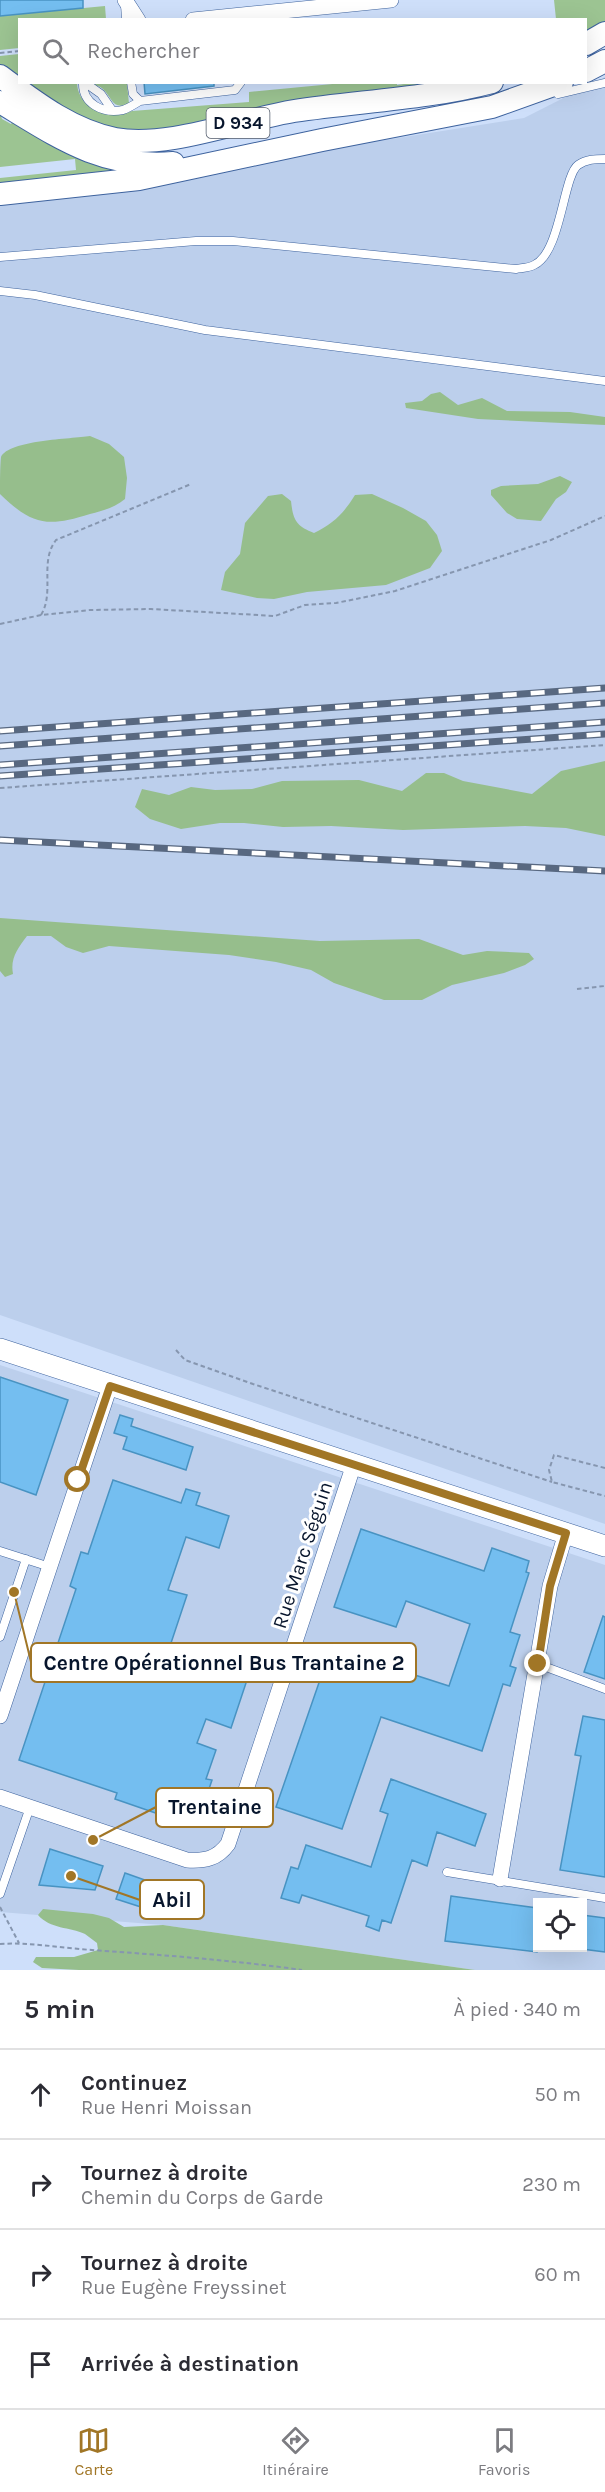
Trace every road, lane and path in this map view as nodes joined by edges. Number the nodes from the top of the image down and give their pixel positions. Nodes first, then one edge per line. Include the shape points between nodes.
1 (125, 0) edge
2 (391, 0) edge
3 (236, 17) edge
4 (126, 18) edge
5 (137, 18) edge
6 (605, 33) edge
7 (587, 43) edge
8 (18, 51) edge
9 (0, 53) edge
10 (605, 61) edge
11 (587, 70) edge
12 (0, 76) edge
13 (605, 83) edge
14 (83, 84) edge
15 (86, 84) edge
16 (131, 84) edge
17 (240, 84) edge
18 (483, 84) edge
19 (556, 84) edge
20 (140, 101) junction
21 (0, 102) edge
22 (112, 110) junction
23 (459, 114) junction
24 (605, 159) edge
25 (0, 195) edge
26 (0, 257) edge
27 (0, 291) edge
28 (605, 381) edge
29 (191, 484) dead end
30 (605, 516) edge
31 (41, 615) junction
32 (0, 624) edge
33 (605, 745) edge
34 (0, 788) edge
35 (605, 986) edge
36 (577, 989) dead end
37 (0, 1349) edge
38 (176, 1350) dead end
39 (110, 1386) junction
40 (354, 1464) junction
41 (605, 1468) edge
42 (552, 1482) junction
43 (605, 1496) edge
44 (566, 1533) junction
45 (605, 1546) edge
46 (0, 1551) edge
47 (26, 1559) junction
48 (50, 1567) junction
49 (0, 1637) edge
50 (538, 1664) junction
51 (605, 1689) edge
52 (0, 1716) edge
53 (0, 1797) edge
54 (30, 1807) junction
55 (447, 1872) dead end
56 (500, 1879) junction
57 (0, 1894) edge
58 (605, 1898) edge
59 (0, 1906) edge
60 (19, 1942) junction
61 (0, 1944) edge
62 (302, 1970) edge

1 - 4 lane
1 - 5 street
2 - 3 street
6 - 7 main road
8 - 9 path
10 - 11 main road
12 - 18 main road, D 934 via 73,125 108,137 138,141 292,112
13 - 23 lane
14 - 22 lane via 86,99
15 - 22 lane via 101,94
16 - 20 lane via 133,94
17 - 20 lane via 235,90
19 - 23 main road, D 934 via 492,107
20 - 22 lane via 127,109
21 - 23 main road, D 934 via 74,146 110,158 159,163 186,162 319,132
23 - 25 main road, D 934 via 139,179
24 - 26 lane via 586,160 577,165 547,253 535,265 516,269 233,242
27 - 28 lane via 205,330
29 - 31 path via 56,540 50,552 47,601
30 - 31 path via 551,540 395,591 305,605 275,616 151,609
31 - 32 path
33 - 34 path
35 - 36 path
37 - 39 street
38 - 42 path via 185,1360 253,1384
39 - 40 street
39 - 48 street
40 - 44 street
40 - 54 street, Rue Marc Séguin via 228,1844 221,1853 202,1861 187,1860
41 - 42 path via 554,1455 549,1470
42 - 43 path
44 - 45 street
44 - 50 street via 550,1586
46 - 47 lane
47 - 48 lane
47 - 49 lane
48 - 52 street
50 - 51 lane
50 - 56 street
53 - 54 street
54 - 57 lane
55 - 56 lane
56 - 58 lane
59 - 60 path
60 - 61 path
60 - 62 path

